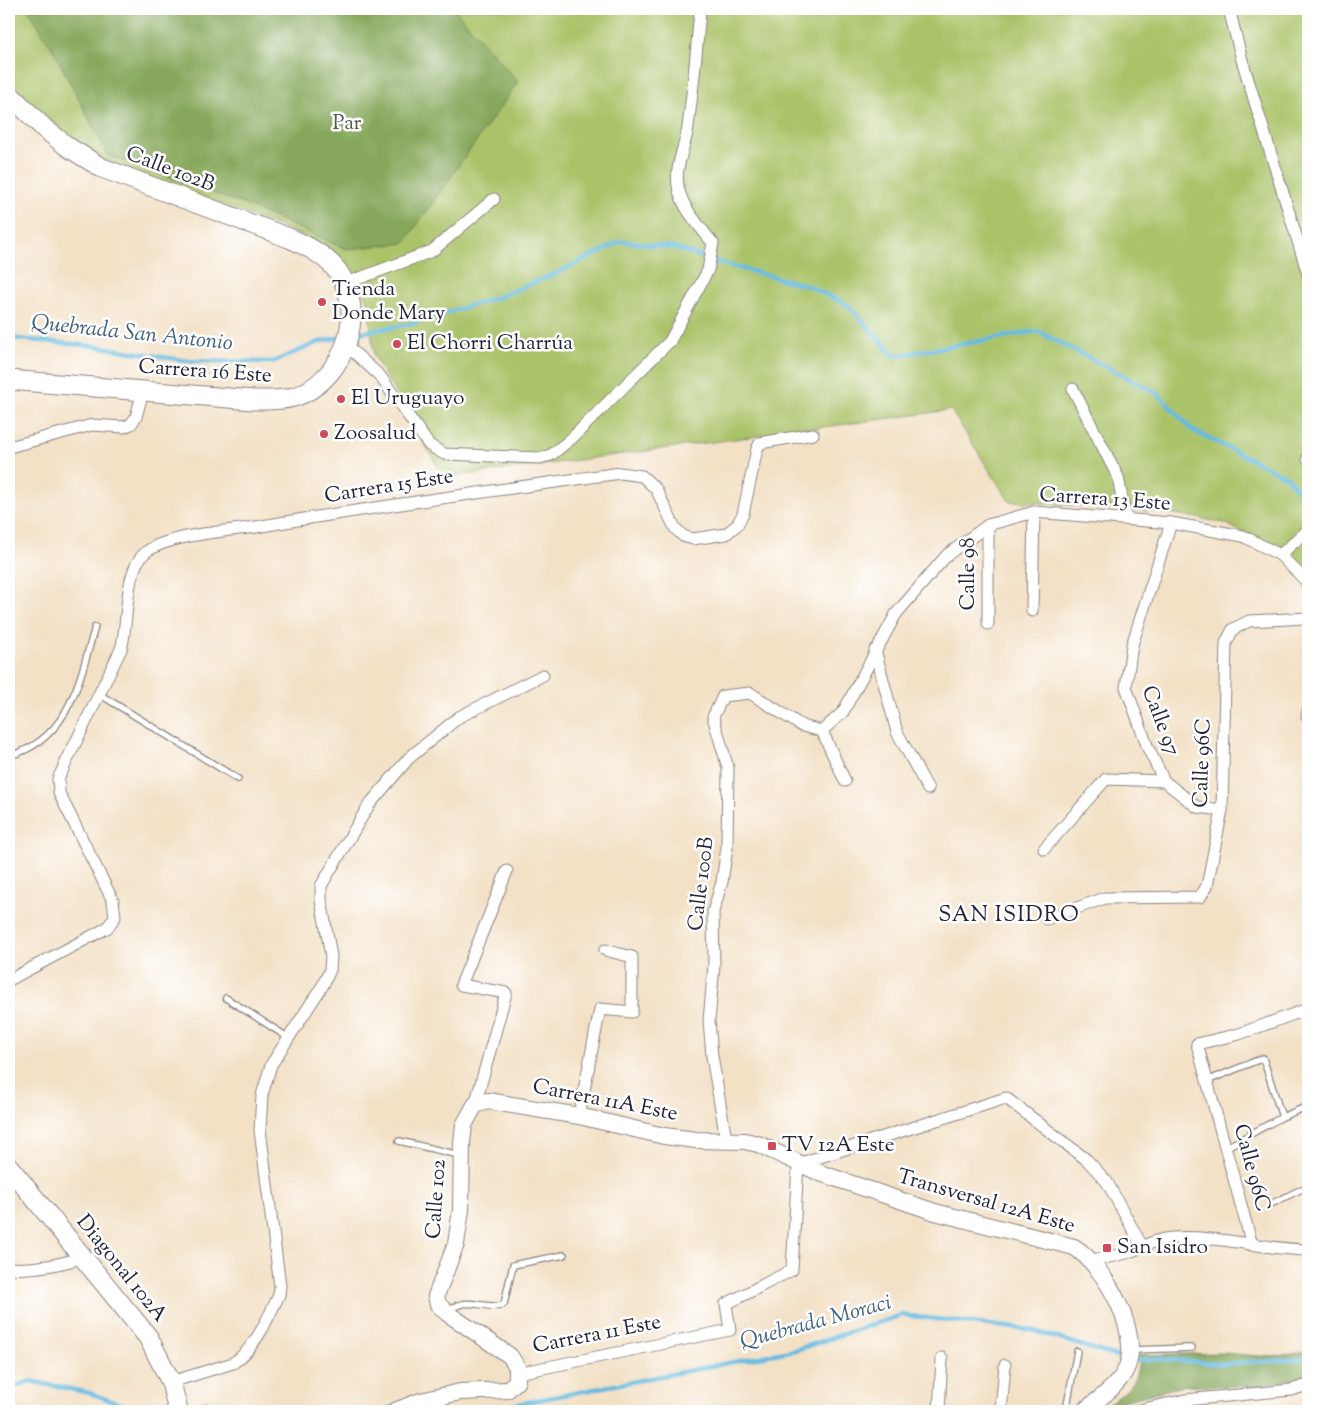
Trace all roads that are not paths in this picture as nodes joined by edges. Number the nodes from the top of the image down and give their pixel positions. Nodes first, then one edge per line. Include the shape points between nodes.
1 (700, 9) edge
2 (1229, 9) edge
3 (9, 94) edge
4 (494, 199) dead end
5 (330, 263) joint
6 (1308, 274) edge
7 (344, 284) junction
8 (346, 345) junction
9 (9, 380) edge
10 (1073, 389) dead end
11 (143, 391) junction
12 (813, 434) dead end
13 (9, 447) edge
14 (1034, 512) junction
15 (1126, 519) junction
16 (1171, 523) junction
17 (988, 525) junction
18 (1308, 530) edge
19 (1280, 555) junction
20 (1308, 587) edge
21 (1032, 612) dead end
22 (1308, 618) edge
23 (988, 624) dead end
24 (95, 627) dead end
25 (875, 650) junction
26 (543, 674) dead end
27 (99, 694) junction
28 (822, 731) junction
29 (9, 756) edge
30 (238, 779) dead end
31 (845, 780) dead end
32 (1164, 780) junction
33 (928, 789) dead end
34 (1222, 810) junction
35 (1044, 849) dead end
36 (507, 871) dead end
37 (1046, 919) dead end
38 (605, 950) dead end
39 (9, 980) edge
40 (226, 998) dead end
41 (1308, 1009) edge
42 (289, 1038) junction
43 (1207, 1081) junction
44 (475, 1105) junction
45 (1308, 1106) edge
46 (579, 1116) junction
47 (1282, 1117) junction
48 (726, 1139) junction
49 (399, 1141) dead end
50 (1226, 1148) junction
51 (461, 1156) junction
52 (798, 1164) junction
53 (9, 1167) edge
54 (1308, 1186) edge
55 (1271, 1204) dead end
56 (1252, 1245) junction
57 (1142, 1246) junction
58 (1308, 1250) edge
59 (564, 1255) dead end
60 (83, 1257) junction
61 (1091, 1260) junction
62 (9, 1268) edge
63 (446, 1312) junction
64 (1192, 1348) dead end
65 (1131, 1350) junction
66 (1077, 1351) dead end
67 (942, 1358) dead end
68 (1005, 1365) dead end
69 (518, 1373) junction
70 (171, 1382) junction
71 (1308, 1385) edge
72 (178, 1411) edge
73 (396, 1411) edge
74 (939, 1411) edge
75 (1001, 1411) edge
76 (1066, 1411) edge
77 (1084, 1411) edge
78 (1135, 1411) edge

1 - 8 street via 688,121 679,154 678,177 679,192 712,243 708,270 670,341 571,439 551,455 540,458 444,454 429,445 380,376
2 - 6 street
3 - 5 main road, Calle 102B via 45,129 102,168 290,238
4 - 7 street via 432,251
5 - 7 main road, Carrera 16 Este
7 - 8 main road, Carrera 16 Este via 351,306
8 - 11 main road, Carrera 16 Este via 328,375 300,395 287,398 252,400
9 - 11 main road, Carrera 16 Este
10 - 15 street via 1118,477
11 - 13 street via 136,417 124,427 92,425
12 - 27 street, Carrera 15 Este via 760,443 743,514 737,525 726,534 693,539 683,536 675,528 656,489 642,476 620,473 386,505 167,541 145,552 136,565 130,584 125,637
14 - 15 street, Carrera 13 Este
14 - 17 street, Carrera 13 Este
14 - 21 street
15 - 16 street, Carrera 13 Este
16 - 19 street, Carrera 13 Este via 1244,536
16 - 32 street, Calle 97 via 1132,645 1126,686 1148,748
17 - 23 street, Calle 98
17 - 25 street, Carrera 13 Este via 947,555 896,614
18 - 19 street
19 - 20 street, Carrera 13 Este
22 - 34 street, Calle 96C via 1249,621 1233,629 1226,644
24 - 29 lane via 64,718 38,744
25 - 28 street, Carrera 13 Este via 843,712
25 - 33 street via 897,732
26 - 42 street via 458,717 409,758 369,805 321,886 330,970
27 - 30 lane
27 - 39 street via 58,779 59,793 113,901 116,917 107,928
28 - 31 street
28 - 48 street, Calle 100B via 802,726 750,693 723,696 713,717 728,768 727,847 713,912 710,1021 712,1056
32 - 34 street, Calle 97 via 1196,807
32 - 35 street via 1106,779
34 - 37 street, Calle 96C via 1207,886 1200,896 1105,898
36 - 44 street, Calle 102 via 461,984 506,993
38 - 46 street via 632,958 632,1012 600,1009
40 - 42 lane
41 - 43 street, Calle 96C via 1239,1034 1197,1044
42 - 70 street via 271,1065 262,1095 260,1130 279,1295 242,1358
43 - 47 lane via 1263,1058
43 - 50 street, Calle 96C
44 - 46 street, Carrera 11A Este via 495,1101
44 - 51 street, Calle 102 via 464,1125
45 - 47 lane
46 - 48 street, Carrera 11A Este via 664,1136
47 - 50 lane
48 - 52 street, Transversal 12A Este via 758,1144
49 - 51 lane
50 - 56 street, Calle 96C
51 - 63 street, Calle 102 via 461,1210 456,1244 436,1296 438,1304
52 - 57 street via 1006,1098 1087,1160 1107,1182
52 - 61 street, Transversal 12A Este via 935,1212 1074,1247
52 - 69 street, Carrera 11 Este via 792,1270 726,1304 730,1330
53 - 60 main road, Diagonal 102A
54 - 55 lane
56 - 57 street via 1201,1237 1161,1239
56 - 58 street
57 - 61 street via 1118,1256
59 - 63 lane via 513,1265 504,1304 500,1306 465,1302
60 - 62 street via 56,1266 24,1270
60 - 70 main road, Diagonal 102A via 148,1336
61 - 65 street via 1124,1319
63 - 69 street via 510,1356
64 - 65 lane
65 - 77 street via 1125,1372
66 - 76 lane
67 - 74 street
68 - 75 street
69 - 73 street, Carrera 11 Este via 517,1381 507,1390 471,1390 421,1401
70 - 72 main road, Diagonal 102A
71 - 78 street via 1291,1390 1185,1400

